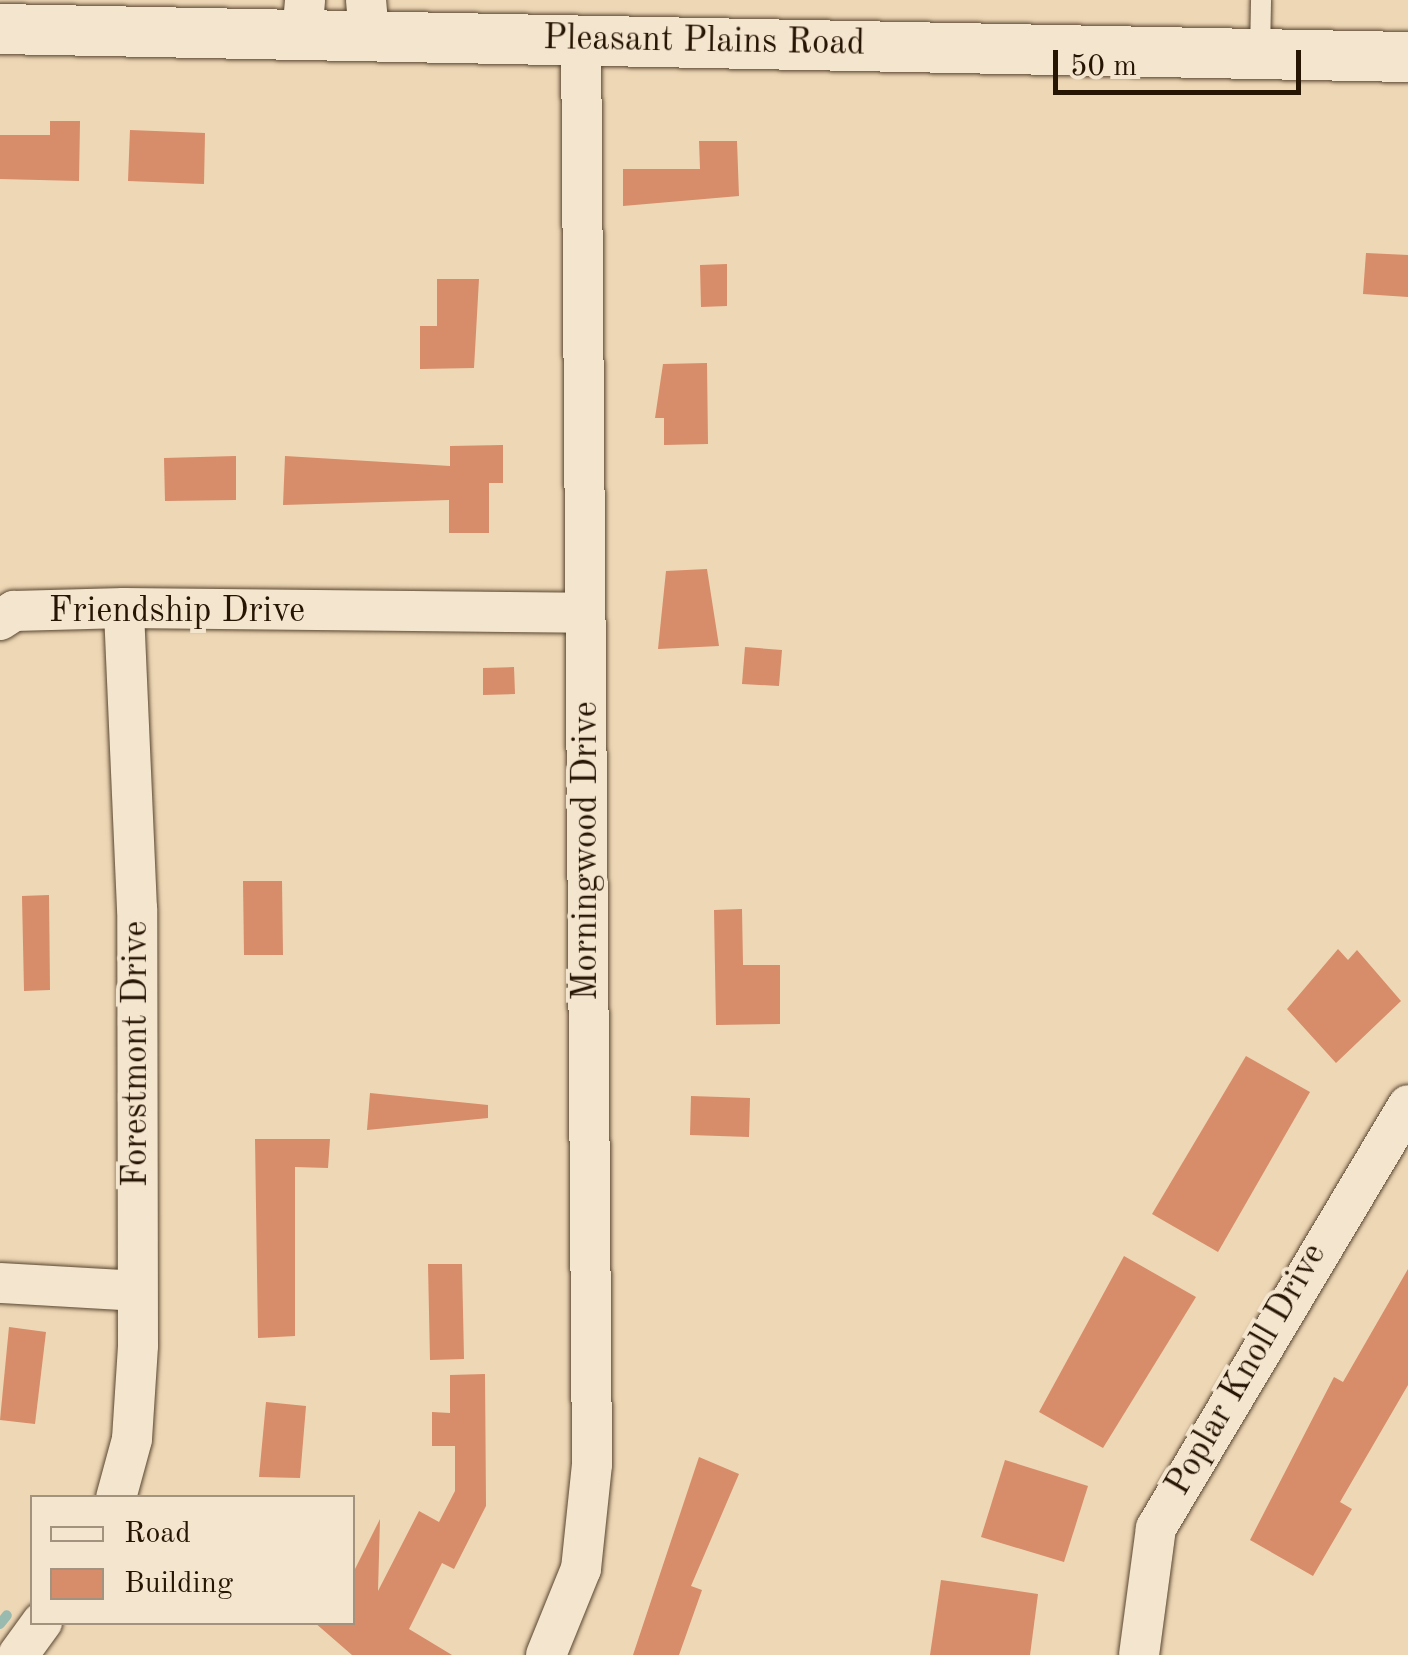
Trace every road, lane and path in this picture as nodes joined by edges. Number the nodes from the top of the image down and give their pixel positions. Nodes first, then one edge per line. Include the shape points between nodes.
1 (1261, 0) edge
2 (304, 17) edge
3 (367, 18) edge
4 (0, 29) edge
5 (581, 39) junction
6 (1260, 54) junction
7 (1408, 57) edge
8 (124, 608) junction
9 (586, 613) junction
10 (0, 620) edge
11 (1408, 1105) edge
12 (0, 1283) edge
13 (137, 1291) junction
14 (117, 1495) edge
15 (40, 1625) edge
16 (18, 1655) edge
17 (546, 1655) edge
18 (1139, 1655) edge

1 - 6 lane
2 - 3 street, Pleasant Plains Road
2 - 4 street, Pleasant Plains Road
3 - 5 street, Pleasant Plains Road
5 - 6 street, Pleasant Plains Road
5 - 9 street, Morningwood Drive
6 - 7 street, Pleasant Plains Road
8 - 9 street, Friendship Drive
8 - 10 street, Friendship Drive
8 - 13 street, Forestmont Drive via 137,909
9 - 17 street, Morningwood Drive via 592,1464 581,1569
11 - 18 street, Poplar Knoll Drive via 1156,1528
12 - 13 street
13 - 14 street, Forestmont Drive via 132,1439
15 - 16 street

